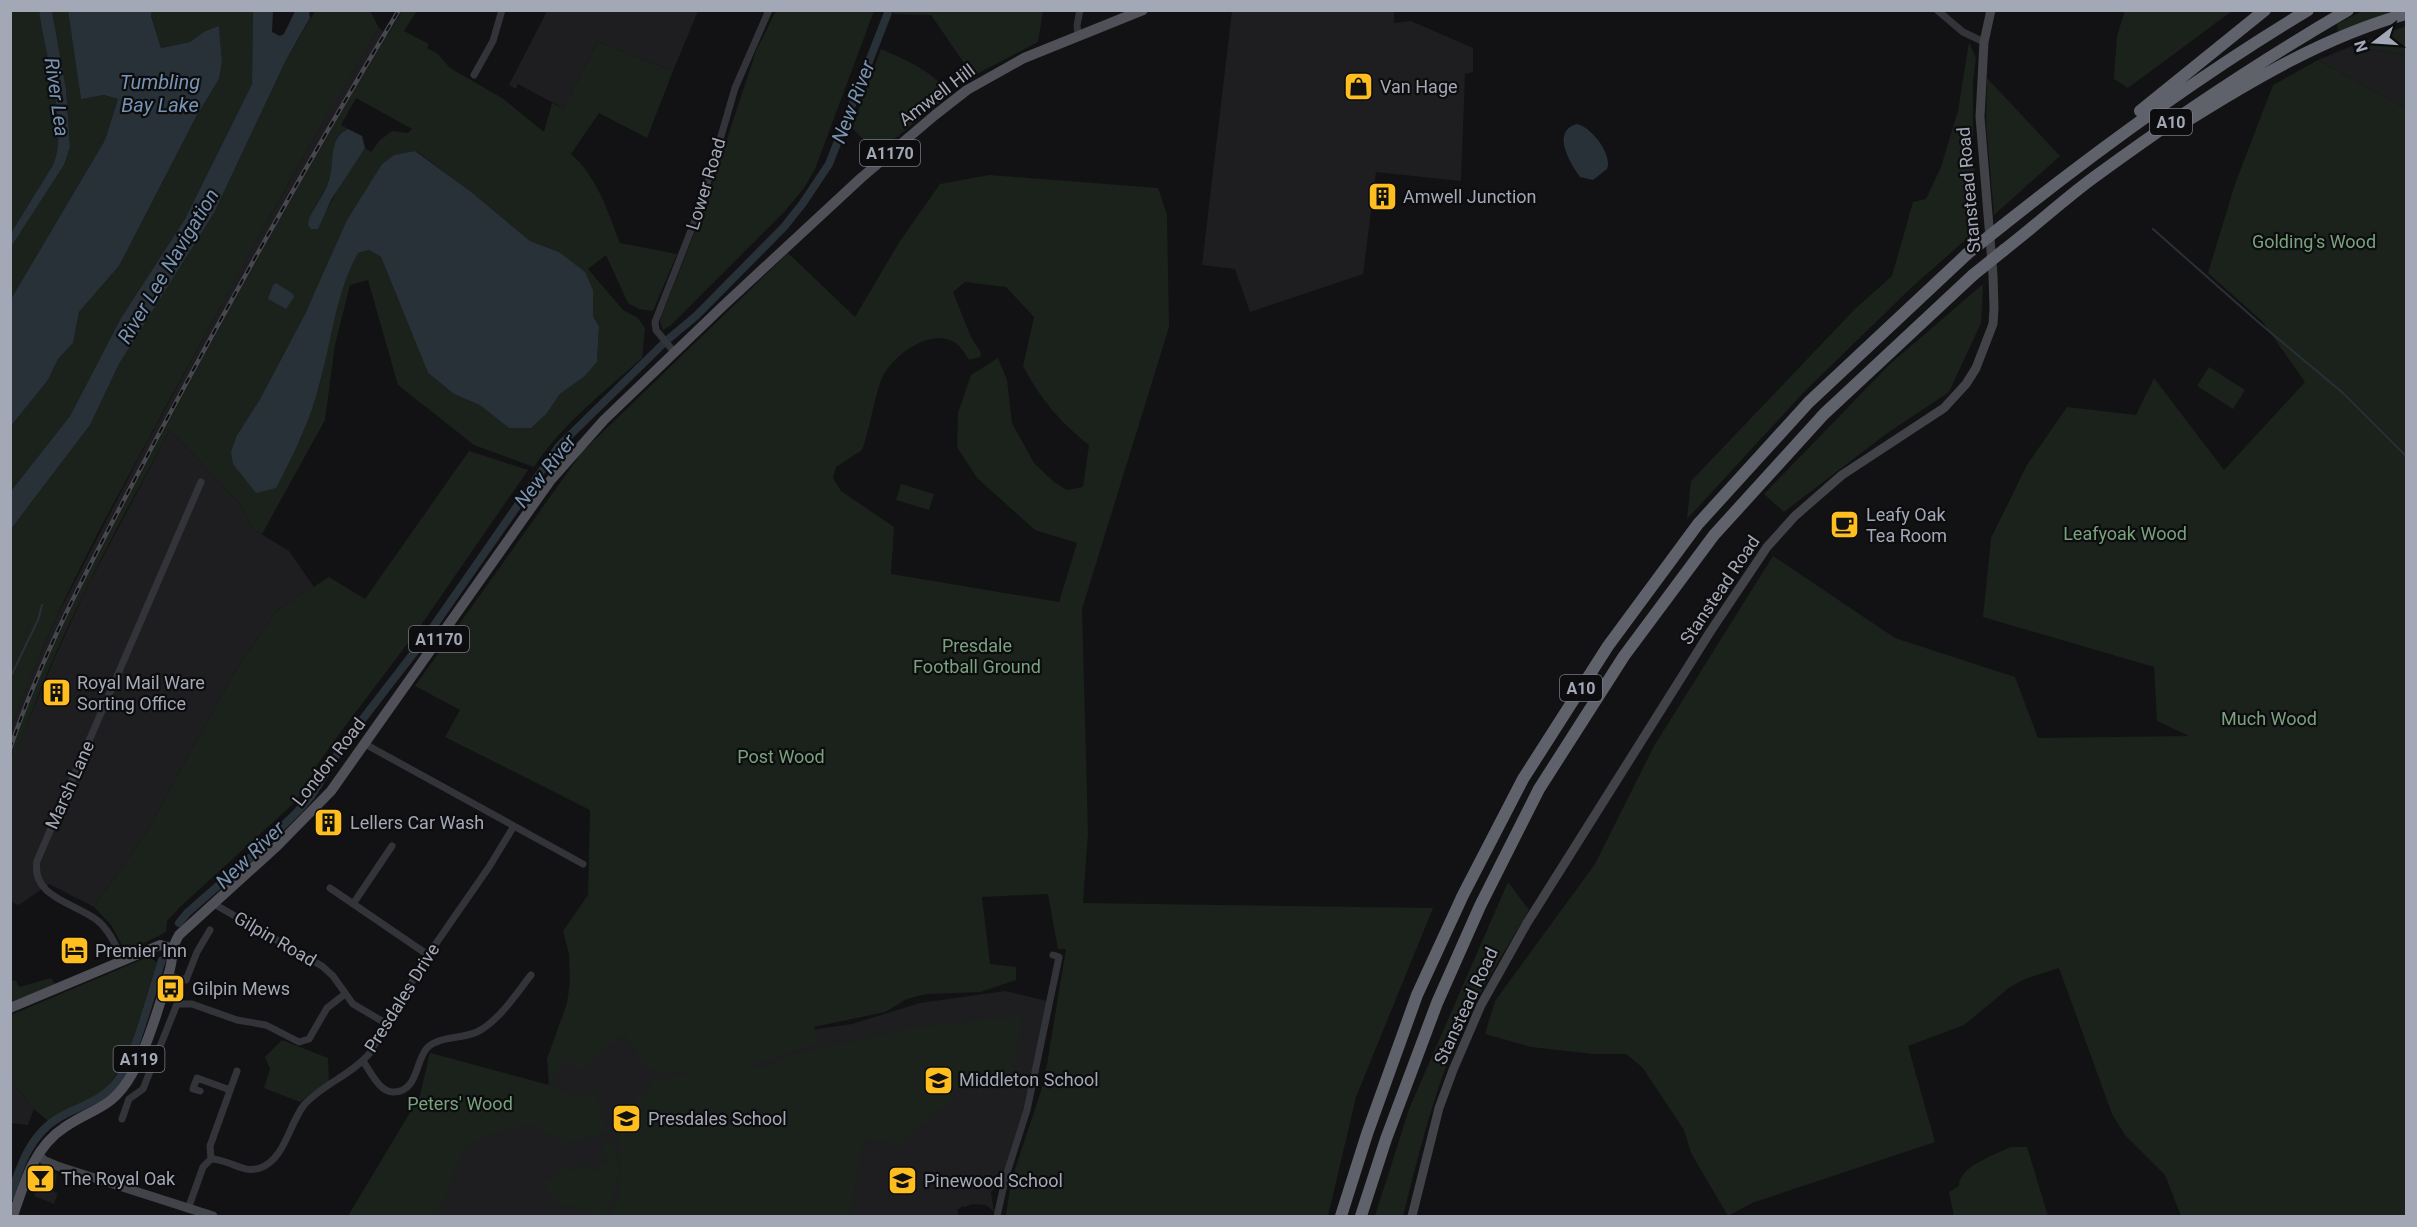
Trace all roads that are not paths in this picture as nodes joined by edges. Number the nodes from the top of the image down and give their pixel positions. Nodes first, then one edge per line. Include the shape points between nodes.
1 (502, 10) edge
2 (769, 10) edge
3 (1080, 10) edge
4 (1143, 10) edge
5 (1937, 10) edge
6 (1991, 10) edge
7 (2265, 10) edge
8 (2308, 10) edge
9 (2348, 10) edge
10 (2406, 14) edge
11 (1078, 35) junction
12 (1984, 42) junction
13 (474, 75) dead end
14 (2080, 163) junction
15 (2090, 180) junction
16 (672, 349) junction
17 (201, 482) dead end
18 (365, 744) junction
19 (514, 826) junction
20 (392, 846) dead end
21 (583, 864) dead end
22 (330, 888) dead end
23 (214, 904) junction
24 (353, 904) junction
25 (210, 930) dead end
26 (171, 948) junction
27 (428, 955) junction
28 (1053, 955) dead end
29 (122, 960) junction
30 (168, 975) junction
31 (531, 975) dead end
32 (345, 994) junction
33 (10, 1008) edge
34 (387, 1024) junction
35 (363, 1061) junction
36 (237, 1071) dead end
37 (230, 1090) junction
38 (200, 1091) dead end
39 (122, 1119) dead end
40 (38, 1155) junction
41 (212, 1159) junction
42 (188, 1209) junction
43 (13, 1216) edge
44 (213, 1216) edge
45 (997, 1216) edge
46 (1341, 1216) edge
47 (1361, 1216) edge
48 (1412, 1216) edge

1 - 13 street via 493,41
2 - 16 street, Lower Road via 735,88 701,205 655,322 656,330
3 - 11 street
4 - 11 main road, Amwell Hill / A1170
5 - 12 street via 1963,32
6 - 12 main road, Stanstead Road
7 - 14 highway
8 - 14 highway, A10 via 2246,47
9 - 15 highway, A10 via 2190,109
10 - 15 highway via 2322,46 2252,81
11 - 16 main road, Amwell Hill / A1170 via 996,72 935,115
12 - 48 main road, Stanstead Road via 1980,143 1994,297 1993,324 1976,368 1944,408 1842,475 1794,516 1767,547 1710,632 1527,922 1481,1005 1439,1108
14 - 46 highway, A10, bridge via 1967,254 1786,428 1698,524 1608,646 1523,779 1459,904 1417,995
15 - 47 highway, A10, bridge via 1973,275 1824,414 1714,535 1623,656 1539,789 1480,906 1437,1002
16 - 18 main road, London Road / A1170 via 556,472
17 - 29 street, Marsh Lane via 36,867 39,880 49,893 104,926
18 - 19 street
18 - 23 main road, London Road / A1170 via 323,802
19 - 21 street
19 - 27 street, Presdales Drive
20 - 24 street
22 - 24 street
23 - 26 main road, London Road / A1170 via 179,935
23 - 32 street, Gilpin Road via 322,966
24 - 27 street
25 - 30 street via 186,980
26 - 29 main road via 160,945
26 - 30 main road, A119
27 - 34 street, Presdales Drive
28 - 45 street via 1059,957 1056,975 1027,1110
29 - 33 main road
30 - 40 main road, A119 via 134,1072 123,1088 98,1111 66,1126
31 - 35 street via 487,1025 476,1032 431,1044 422,1055 416,1077 398,1092 384,1089
32 - 34 street, Gilpin Road via 359,1008
32 - 39 street via 327,1008 309,1039 299,1042 266,1024 237,1020 192,1004 177,1004 147,1082 127,1102
34 - 35 street, Presdales Drive
35 - 41 street, Presdales Drive via 305,1105 268,1164 247,1169
36 - 37 street
37 - 38 street via 197,1078 193,1089
37 - 41 street via 210,1146
40 - 42 main road via 57,1166
40 - 43 main road, A119
41 - 42 street via 202,1167
42 - 44 main road

